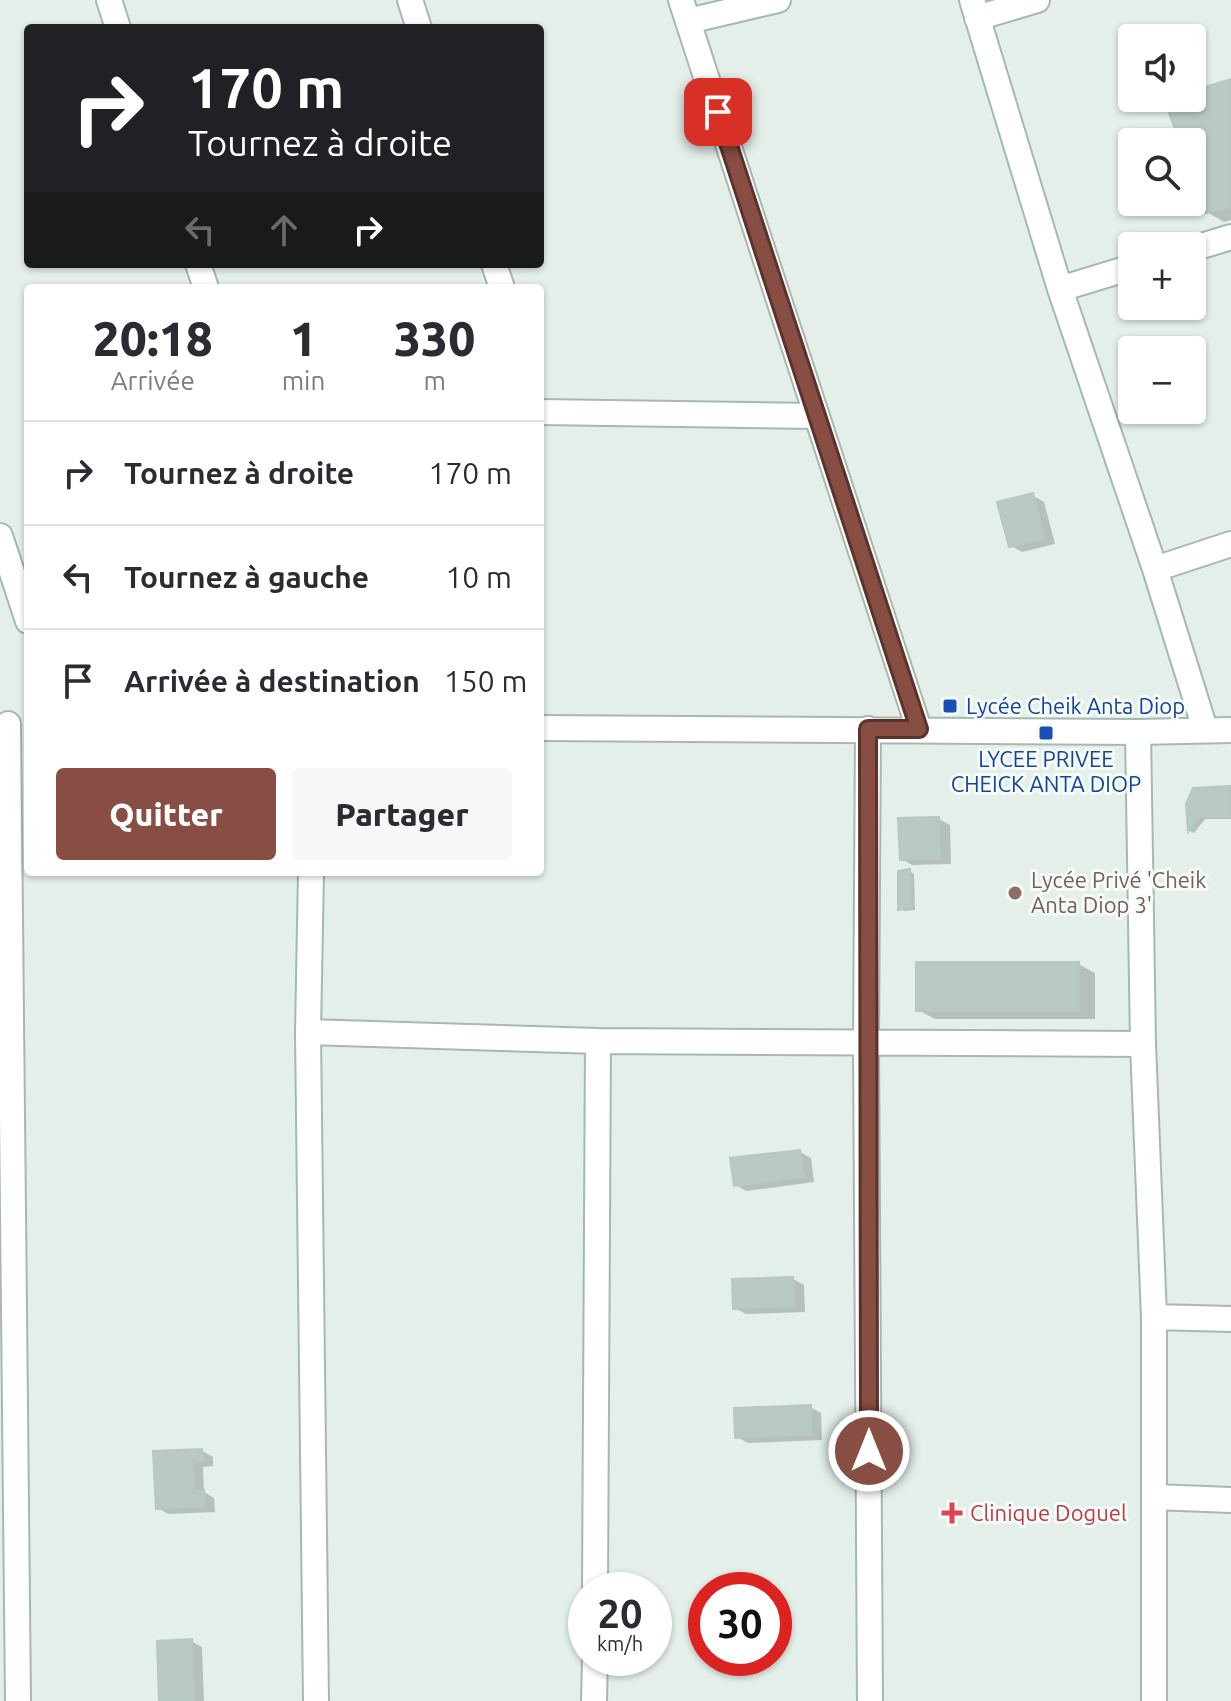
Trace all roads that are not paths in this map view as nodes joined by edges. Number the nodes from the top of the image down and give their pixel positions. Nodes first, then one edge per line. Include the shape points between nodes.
1 (109, 0) edge
2 (410, 0) edge
3 (778, 0) edge
4 (1037, 0) edge
5 (974, 9) edge
6 (685, 11) edge
7 (117, 24) edge
8 (418, 24) edge
9 (1231, 237) edge
10 (1206, 245) edge
11 (1118, 271) edge
12 (1060, 289) junction
13 (544, 410) edge
14 (816, 416) junction
15 (0, 536) edge
16 (1231, 544) edge
17 (1155, 569) junction
18 (24, 609) edge
19 (12, 724) edge
20 (544, 728) edge
21 (868, 729) junction
22 (919, 729) junction
23 (1205, 729) junction
24 (1231, 730) edge
25 (1138, 732) junction
26 (311, 876) edge
27 (308, 1032) junction
28 (598, 1041) junction
29 (866, 1044) junction
30 (1143, 1044) junction
31 (1154, 1317) junction
32 (1231, 1319) edge
33 (1154, 1497) junction
34 (1231, 1500) edge
35 (8, 1544) edge
36 (595, 1572) edge
37 (595, 1676) edge
38 (18, 1701) edge
39 (316, 1701) edge
40 (594, 1701) edge
41 (870, 1701) edge
42 (1154, 1701) edge

1 - 7 street
2 - 8 street
3 - 6 street
4 - 5 street
5 - 12 street
6 - 14 street
9 - 10 street
11 - 12 street
12 - 17 street
13 - 14 street
14 - 22 street
15 - 18 street
16 - 17 street
17 - 23 street
19 - 35 street
20 - 21 street
21 - 22 street
21 - 29 street
22 - 25 street
23 - 24 street
23 - 25 street
25 - 30 street
26 - 27 street
27 - 28 street
27 - 39 street
28 - 29 street
28 - 36 street
29 - 30 street
29 - 41 street
30 - 31 street
31 - 32 street
31 - 33 street
33 - 34 street
33 - 42 street
35 - 38 street
37 - 40 street

